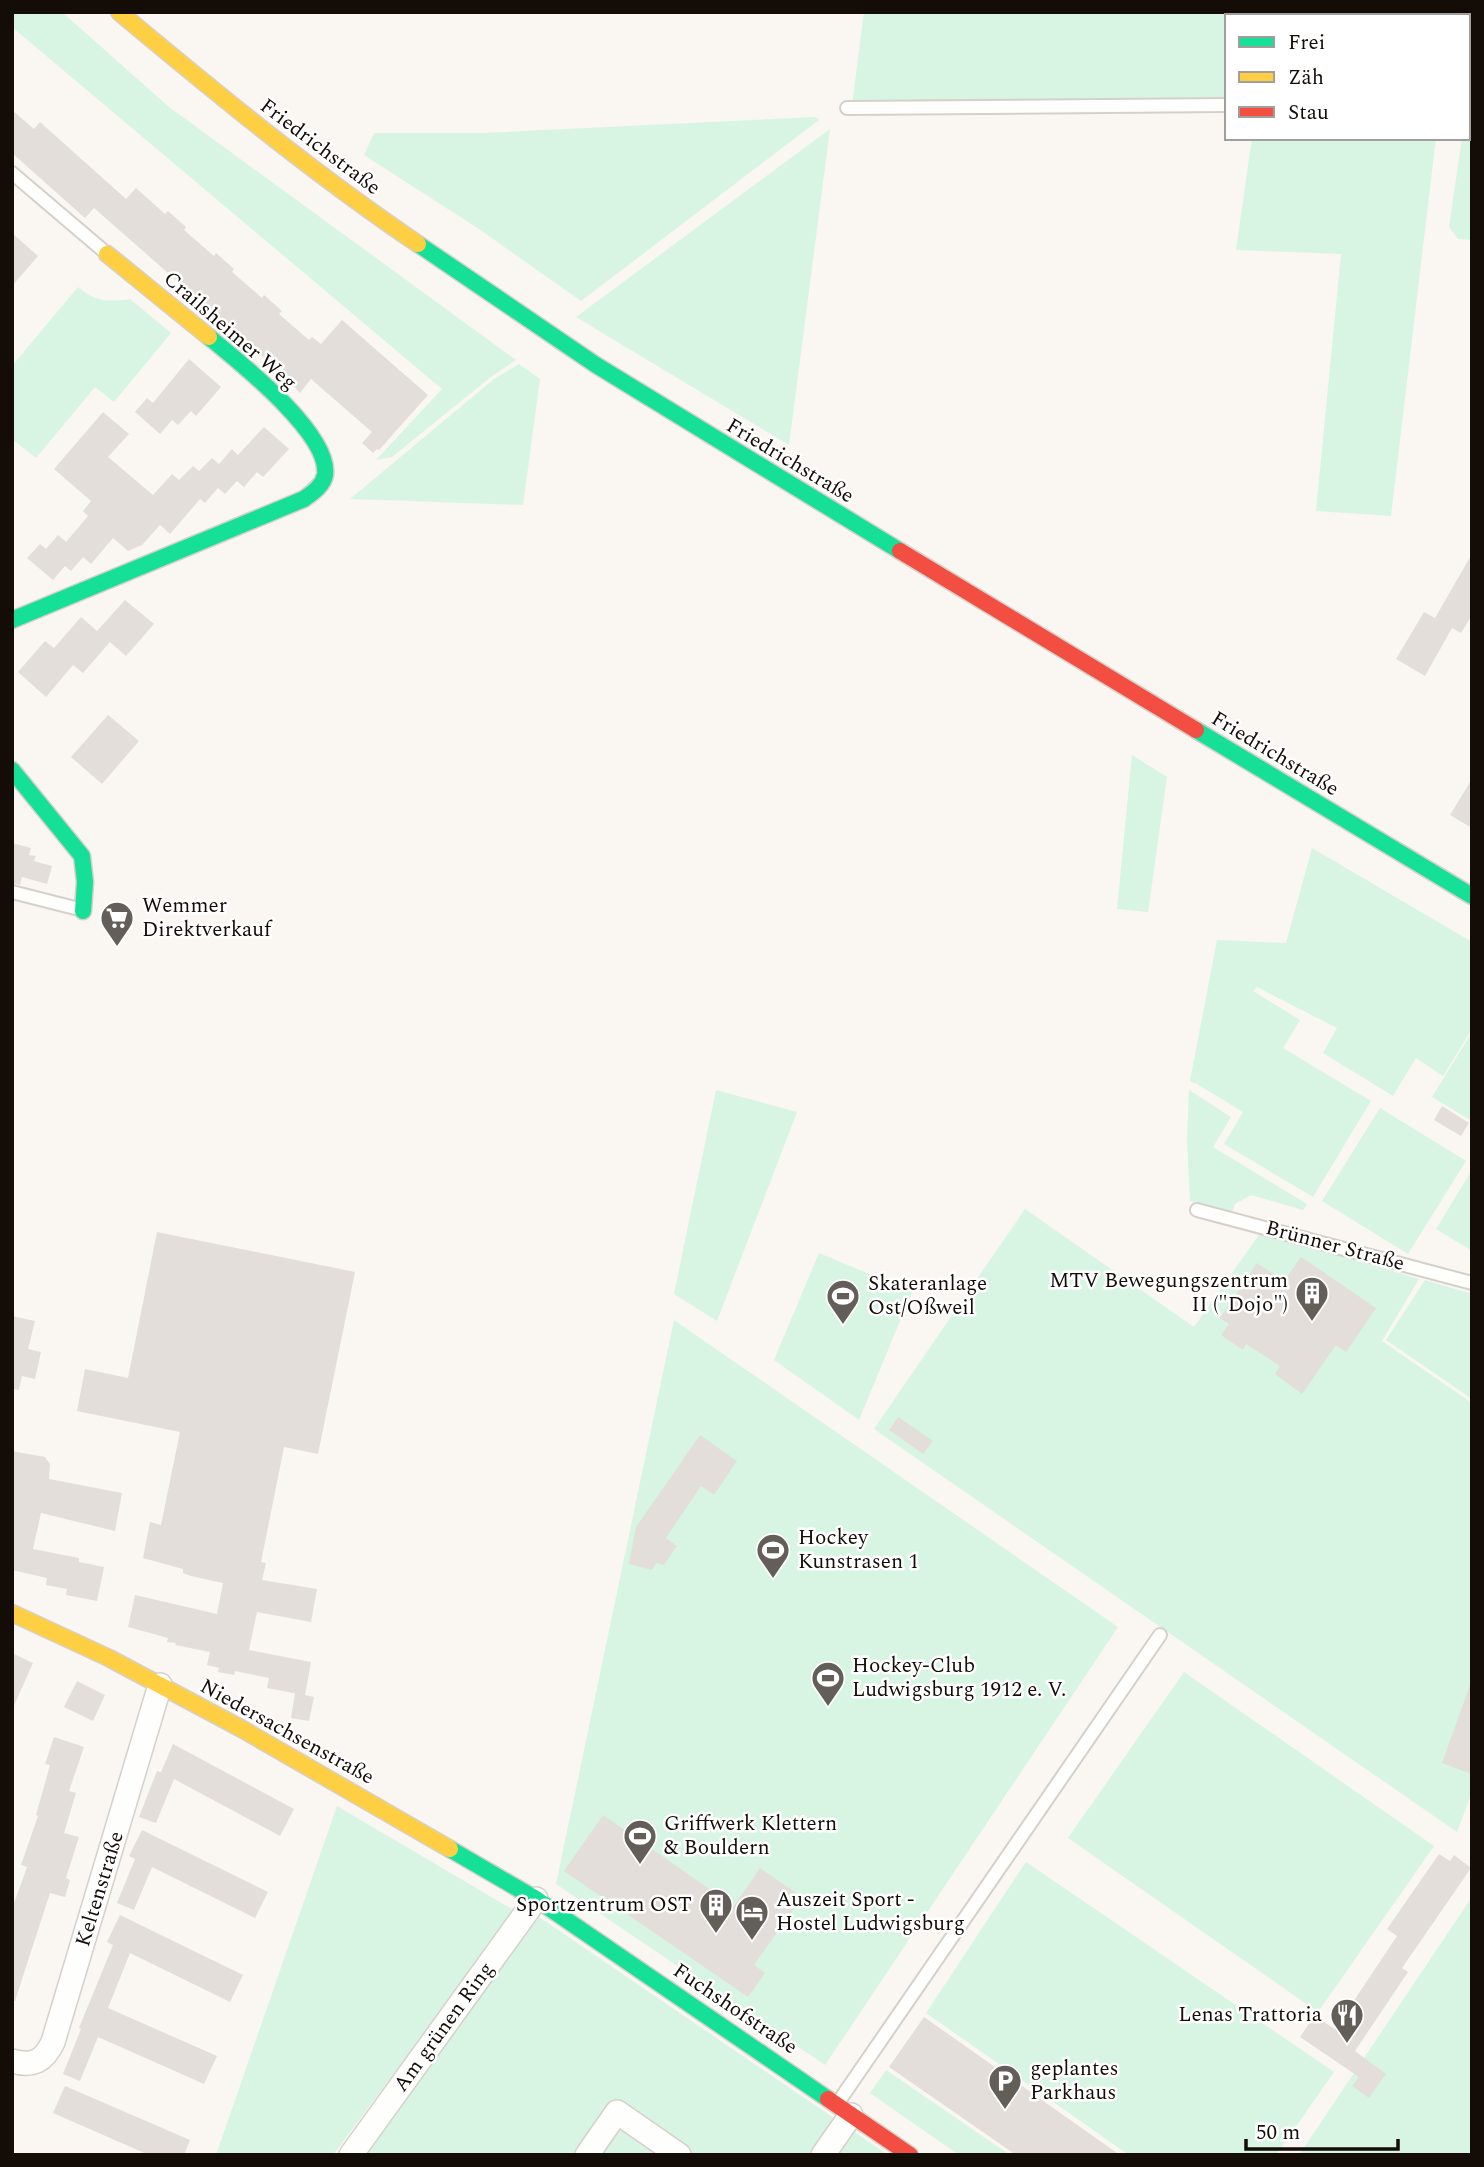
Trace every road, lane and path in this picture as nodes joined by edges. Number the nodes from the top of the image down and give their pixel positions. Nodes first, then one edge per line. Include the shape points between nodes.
1 (119, 12) edge
2 (1225, 105) edge
3 (848, 108) dead end
4 (12, 173) edge
5 (107, 254) joint
6 (12, 620) edge
7 (12, 770) edge
8 (12, 892) edge
9 (1472, 896) edge
10 (83, 911) joint
11 (1197, 1210) dead end
12 (1472, 1283) edge
13 (12, 1613) edge
14 (1160, 1635) dead end
15 (160, 1685) junction
16 (536, 1899) junction
17 (12, 2062) edge
18 (844, 2110) junction
19 (358, 2152) edge
20 (587, 2155) edge
21 (679, 2155) edge
22 (823, 2155) edge
23 (910, 2155) edge

1 - 9 street, Friedrichstraße via 250,121 367,209 596,365
2 - 3 lane
4 - 5 lane, Crailsheimer Weg
5 - 6 street, Crailsheimer Weg via 257,377 310,436 326,471 323,481 304,499
7 - 10 street via 82,856
8 - 10 lane
11 - 12 lane, Brünner Straße
13 - 15 street, Niedersachsenstraße
14 - 18 lane
15 - 16 street, Niedersachsenstraße
15 - 17 street, Keltenstraße via 53,2042 38,2063
16 - 18 street, Fuchshofstraße
16 - 19 street, Am grünen Ring
18 - 22 street
18 - 23 street, Fuchshofstraße
20 - 21 street via 617,2112

